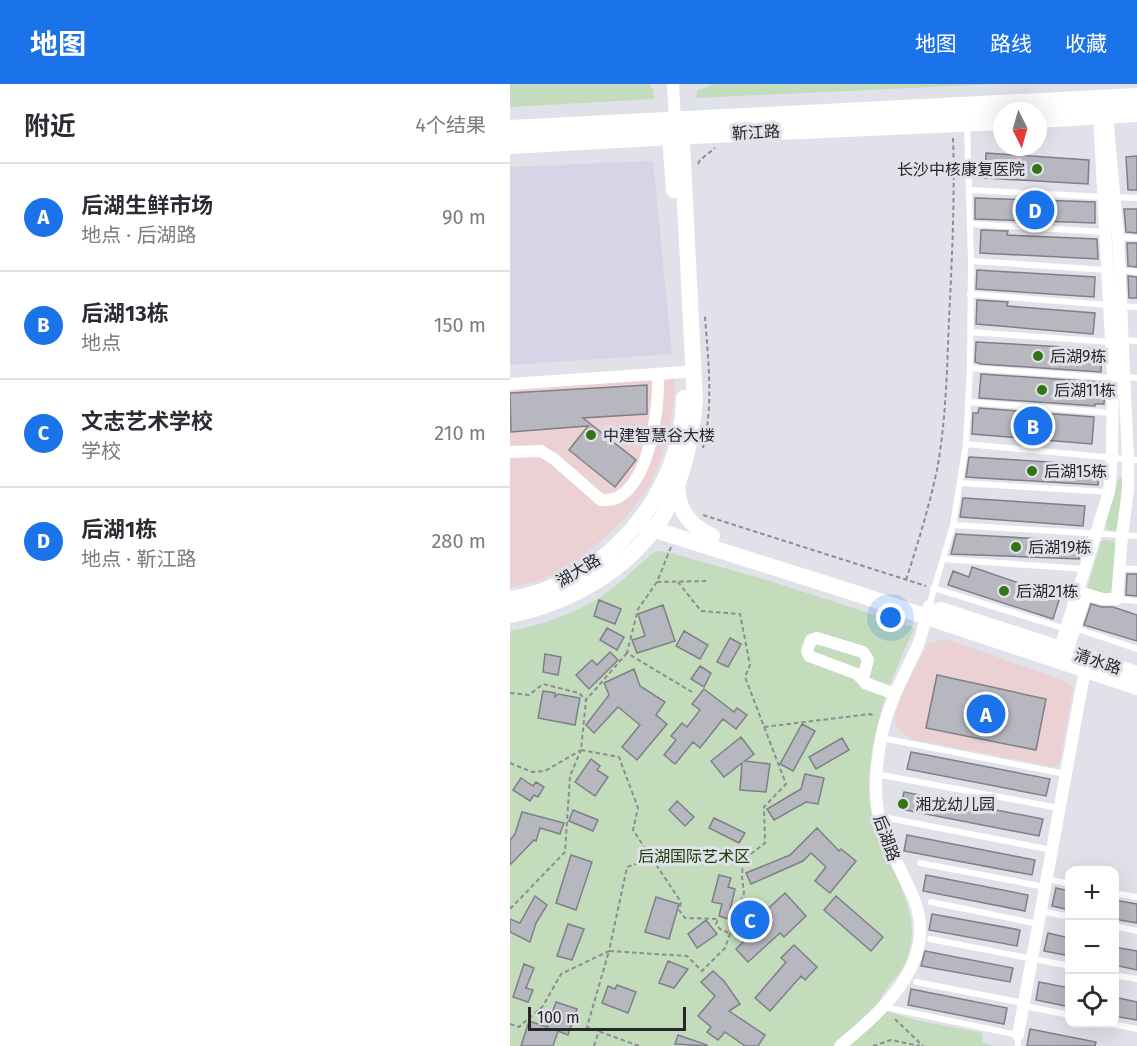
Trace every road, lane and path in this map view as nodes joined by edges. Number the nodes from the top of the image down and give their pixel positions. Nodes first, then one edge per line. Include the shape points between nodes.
1 (673, 84) edge
2 (1137, 97) edge
3 (1137, 113) edge
4 (1103, 115) junction
5 (1047, 118) edge
6 (993, 122) edge
7 (967, 123) junction
8 (676, 127) junction
9 (510, 129) edge
10 (952, 136) dead end
11 (639, 138) junction
12 (717, 141) junction
13 (510, 145) edge
14 (672, 163) junction
15 (690, 172) junction
16 (970, 190) junction
17 (1109, 197) junction
18 (1137, 198) edge
19 (971, 224) junction
20 (1105, 232) junction
21 (1118, 237) junction
22 (1137, 238) edge
23 (971, 261) junction
24 (1113, 270) junction
25 (1137, 272) edge
26 (970, 294) junction
27 (1115, 306) junction
28 (1137, 307) edge
29 (705, 308) dead end
30 (970, 332) junction
31 (1117, 341) junction
32 (1137, 341) edge
33 (970, 368) junction
34 (684, 372) junction
35 (658, 374) junction
36 (1125, 378) edge
37 (510, 384) edge
38 (968, 402) junction
39 (1126, 414) edge
40 (966, 444) junction
41 (510, 452) edge
42 (700, 455) dead end
43 (1112, 457) junction
44 (1132, 460) edge
45 (677, 482) junction
46 (960, 483) junction
47 (1132, 490) edge
48 (1109, 492) junction
49 (702, 514) dead end
50 (649, 521) junction
51 (954, 525) junction
52 (1096, 534) junction
53 (676, 536) junction
54 (712, 536) junction
55 (1122, 536) junction
56 (1137, 536) edge
57 (642, 543) junction
58 (943, 559) junction
59 (1120, 568) junction
60 (1085, 569) junction
61 (1137, 569) edge
62 (906, 579) junction
63 (706, 581) dead end
64 (657, 582) junction
65 (678, 582) junction
66 (933, 588) junction
67 (510, 599) edge
68 (1117, 599) junction
69 (1137, 601) edge
70 (927, 611) junction
71 (510, 615) edge
72 (1070, 628) junction
73 (1137, 649) edge
74 (1064, 650) junction
75 (627, 653) junction
76 (1087, 663) junction
77 (1137, 674) edge
78 (864, 681) junction
79 (1137, 687) edge
80 (692, 692) dead end
81 (510, 693) edge
82 (895, 694) junction
83 (586, 700) junction
84 (886, 720) junction
85 (764, 727) junction
86 (882, 738) junction
87 (581, 750) junction
88 (510, 763) edge
89 (876, 774) junction
90 (1065, 774) junction
91 (1059, 808) junction
92 (879, 816) junction
93 (1052, 850) junction
94 (651, 856) junction
95 (920, 863) dead end
96 (1046, 883) junction
97 (1065, 884) edge
98 (1119, 893) edge
99 (1137, 897) edge
100 (931, 902) dead end
101 (510, 907) edge
102 (1040, 917) junction
103 (1065, 917) edge
104 (1119, 927) edge
105 (1137, 931) edge
106 (730, 933) junction
107 (930, 939) dead end
108 (609, 951) junction
109 (1033, 958) junction
110 (1065, 965) edge
111 (1119, 976) edge
112 (1137, 979) edge
113 (916, 982) dead end
114 (1024, 1004) junction
115 (883, 1007) junction
116 (1065, 1014) edge
117 (510, 1024) edge
118 (1119, 1025) edge
119 (1137, 1029) edge
120 (599, 1031) junction
121 (1018, 1041) edge
122 (594, 1046) edge
123 (639, 1046) edge
124 (840, 1046) edge
125 (873, 1046) edge
126 (921, 1046) edge

1 - 8 street
2 - 8 main road
3 - 4 main road
4 - 5 main road
4 - 17 street
6 - 7 main road, 靳江路
7 - 12 main road, 靳江路
7 - 16 lane
8 - 9 main road
8 - 11 main road, 靳江路
8 - 12 main road, 靳江路
8 - 14 main road
8 - 15 main road
10 - 62 path via 954,188 942,429 928,508
11 - 13 main road, 靳江路
11 - 14 main road via 660,146
12 - 15 path
12 - 15 main road via 708,138 693,150 688,158
14 - 34 main road
15 - 45 main road via 696,401 692,434
16 - 17 lane
16 - 19 lane
17 - 18 lane
17 - 20 street
17 - 21 street
19 - 20 lane
19 - 23 lane
20 - 24 street
21 - 22 lane
21 - 24 street
23 - 24 lane
23 - 26 lane
24 - 25 lane
24 - 27 street
26 - 27 lane
26 - 30 lane
27 - 28 lane
27 - 31 street
29 - 42 path via 710,401
30 - 31 lane
30 - 33 lane
31 - 32 lane
31 - 36 street
33 - 36 lane
33 - 38 lane
34 - 35 street
34 - 50 main road via 684,404 674,453
35 - 37 street
35 - 41 street via 657,414 651,440 642,465 624,494 601,500 541,452
36 - 39 street
38 - 39 lane
38 - 40 lane
39 - 43 street
39 - 44 street
40 - 43 lane
40 - 46 lane
43 - 44 lane
43 - 48 street
44 - 47 street
45 - 50 main road
45 - 54 main road via 682,510 694,526
46 - 48 lane
46 - 51 lane
47 - 55 street
48 - 52 street
49 - 62 path
50 - 53 main road
50 - 54 main road
50 - 57 main road
50 - 67 main road, 湖大路 via 559,584
51 - 52 lane
51 - 58 lane
52 - 55 lane
52 - 60 street
53 - 57 main road via 659,534
53 - 64 path
53 - 70 main road
54 - 70 main road
55 - 56 lane
55 - 59 street
57 - 71 main road via 613,569 573,594
58 - 60 lane
58 - 66 lane
59 - 61 lane
59 - 68 street
60 - 72 street
62 - 66 path
63 - 65 path
64 - 65 path
64 - 75 path via 638,609
65 - 85 path via 701,611 740,614 750,665 746,677
66 - 70 lane
66 - 72 lane
68 - 69 lane
68 - 72 street via 1086,594
70 - 74 main road, 清水路
70 - 76 main road
70 - 82 street, 后湖路 via 918,644
72 - 73 lane
72 - 74 street
74 - 76 main road, 清水路
75 - 80 path
75 - 83 path
76 - 77 main road, 清水路
76 - 79 main road
76 - 90 street
78 - 78 street via 866,654 817,638 811,640 809,657 857,674
78 - 82 street via 868,686
81 - 83 path via 529,695 543,684 579,693
82 - 84 street, 后湖路
83 - 87 path
84 - 85 path via 870,714
84 - 86 street, 后湖路
85 - 106 path via 786,783 764,807 765,843 743,860 744,893
86 - 89 street, 后湖路
86 - 90 lane
87 - 88 path via 545,771 532,772
87 - 94 path via 619,757 638,808 633,830
87 - 101 path via 570,776 564,852
89 - 91 lane
89 - 92 street, 后湖路
90 - 91 street
91 - 93 street
92 - 93 lane
92 - 115 street, 后湖路 via 919,917 916,957 904,982
93 - 96 street
94 - 106 path via 681,902 685,918 718,919 720,929
94 - 108 path via 627,867
95 - 96 lane
96 - 97 lane
96 - 102 street
98 - 99 lane
100 - 102 lane
102 - 103 lane
102 - 109 street
104 - 105 lane
106 - 108 path via 725,948 702,971 687,956
107 - 109 lane
108 - 117 path via 561,974 543,1006 519,1027
108 - 120 path via 587,1027
109 - 110 lane
109 - 114 street
111 - 112 lane
113 - 114 lane
114 - 116 lane
114 - 121 street
115 - 121 lane
115 - 124 street, 后湖路
115 - 126 path
118 - 119 lane
120 - 122 path
120 - 123 path
125 - 126 path via 891,1040

